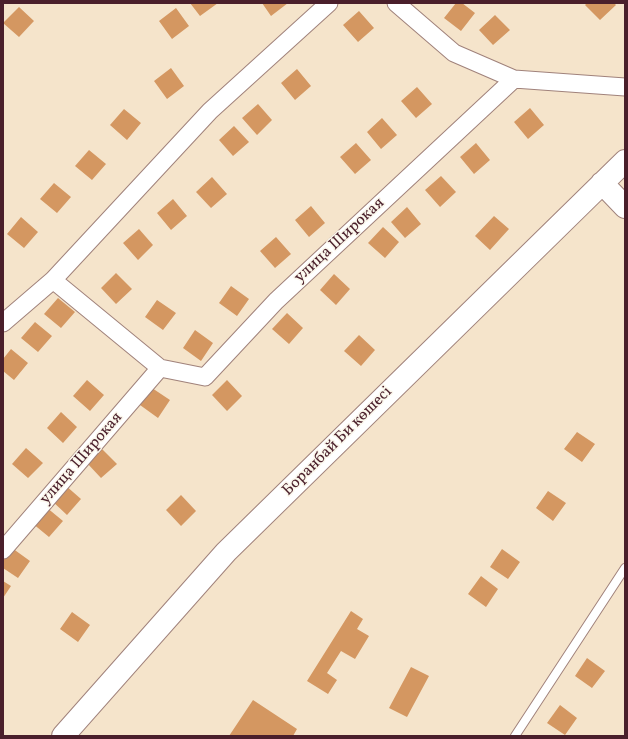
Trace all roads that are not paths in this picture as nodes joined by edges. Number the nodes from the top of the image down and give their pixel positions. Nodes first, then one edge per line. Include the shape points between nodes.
1 (329, 3) edge
2 (396, 3) edge
3 (514, 79) junction
4 (625, 87) edge
5 (625, 161) edge
6 (602, 183) junction
7 (625, 207) edge
8 (53, 280) junction
9 (3, 324) edge
10 (160, 368) junction
11 (3, 550) edge
12 (625, 568) edge
13 (63, 736) edge
14 (515, 736) edge

1 - 8 street via 210,111
2 - 3 street via 454,53
3 - 4 street
3 - 10 street, улица Широкая via 276,301 205,377
5 - 6 main road, Боранбай Би көшесі
6 - 7 main road
6 - 13 main road, Боранбай Би көшесі via 226,552
8 - 9 street
8 - 10 street, улица Широкая
10 - 11 street, улица Широкая
12 - 14 lane

